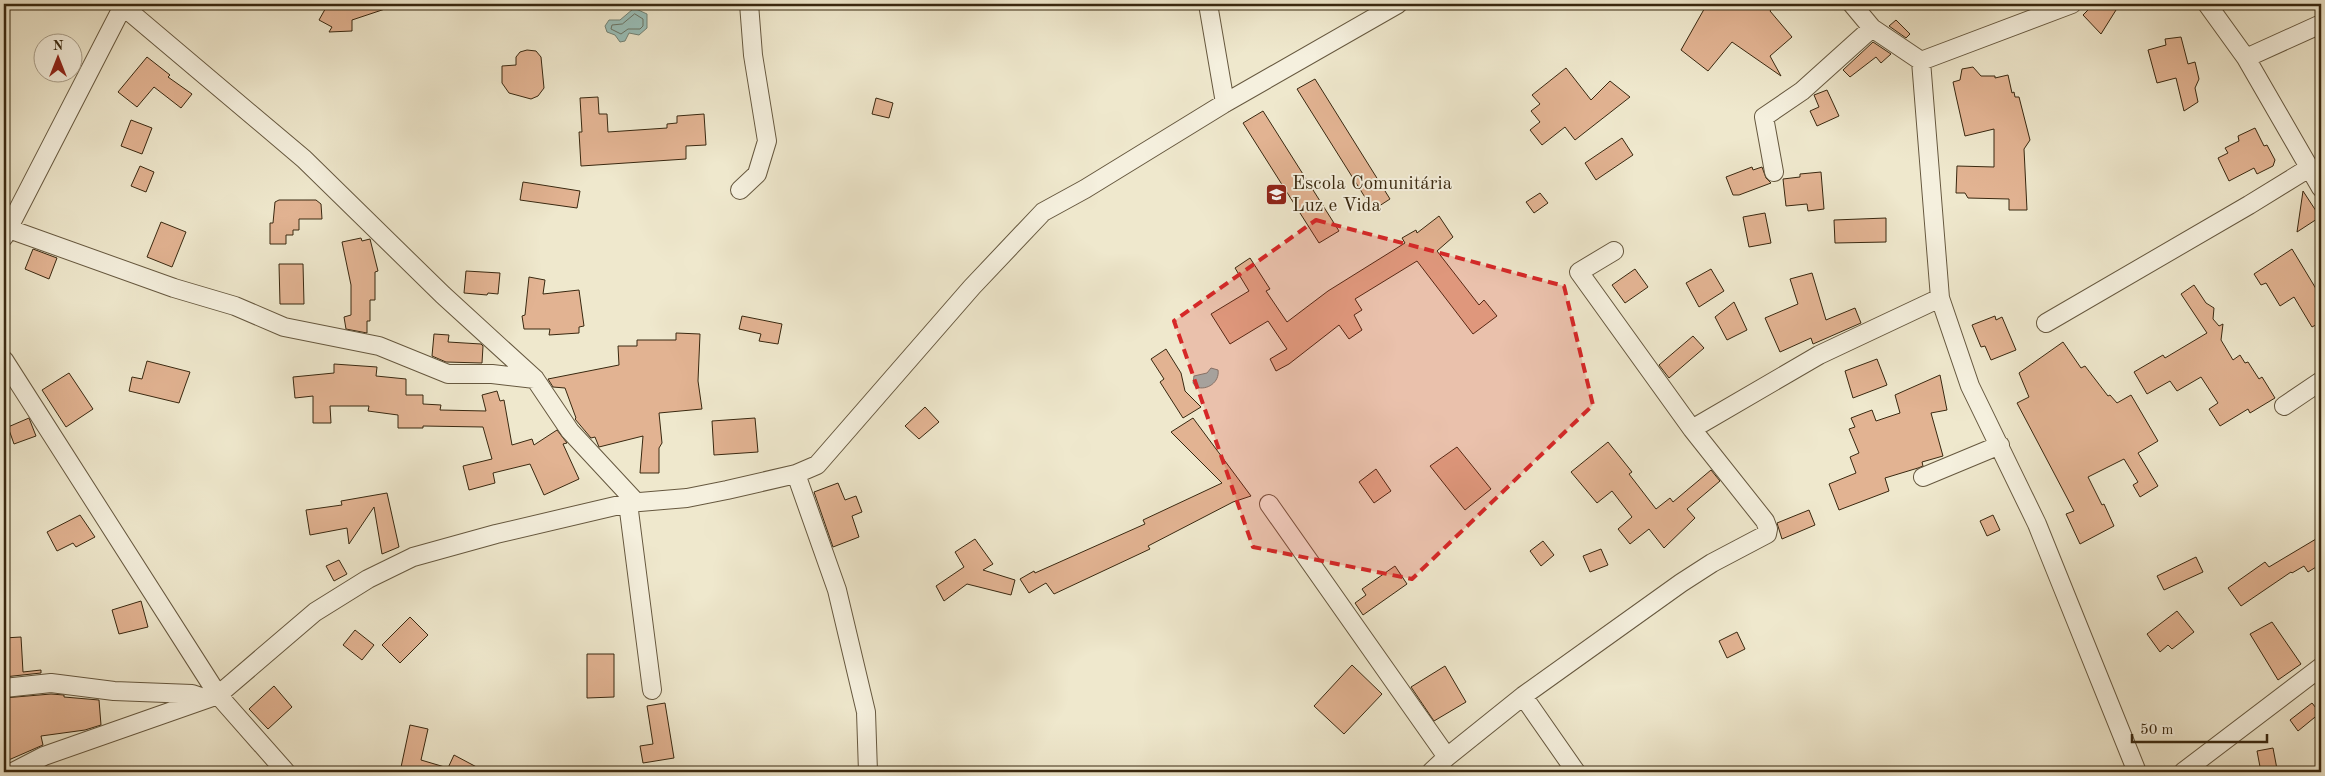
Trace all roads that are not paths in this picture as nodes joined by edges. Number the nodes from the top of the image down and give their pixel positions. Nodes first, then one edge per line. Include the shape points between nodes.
1 (749, 4) edge
2 (1208, 4) edge
3 (1398, 4) edge
4 (1852, 4) edge
5 (2072, 4) edge
6 (2207, 4) edge
7 (124, 5) edge
8 (2321, 24) edge
9 (1872, 28) junction
10 (2246, 58) junction
11 (1921, 61) junction
12 (1225, 103) junction
13 (2309, 168) junction
14 (1774, 172) dead end
15 (2321, 188) edge
16 (740, 190) dead end
17 (6, 233) edge
18 (1614, 252) dead end
19 (1940, 298) junction
20 (2046, 322) dead end
21 (4, 360) edge
22 (536, 379) junction
23 (2321, 381) edge
24 (2284, 406) dead end
25 (1692, 429) junction
26 (2000, 445) junction
27 (796, 474) junction
28 (1923, 477) dead end
29 (631, 502) junction
30 (1269, 504) dead end
31 (2321, 667) edge
32 (4, 688) edge
33 (652, 690) dead end
34 (211, 696) junction
35 (1523, 696) junction
36 (1447, 757) junction
37 (13, 772) edge
38 (286, 772) edge
39 (868, 772) edge
40 (1431, 772) edge
41 (1576, 772) edge
42 (2137, 772) edge
43 (2183, 772) edge

1 - 16 street via 766,141 757,174
2 - 12 street
3 - 12 street
4 - 9 street
5 - 11 street
6 - 10 street
7 - 17 street
7 - 22 street via 304,159 443,295
8 - 10 street
9 - 11 street
9 - 14 street via 1802,90 1764,117
10 - 13 street
11 - 19 street
12 - 27 street via 1044,212 972,287 817,465
13 - 15 street
13 - 20 street
17 - 22 street via 234,306 284,327 380,346 448,374
18 - 25 street via 1580,272
19 - 25 street via 1819,355
19 - 26 street via 1970,386
21 - 34 street
22 - 29 street via 570,431
23 - 24 street
25 - 35 street via 1765,521 1767,534 1681,582
26 - 28 street
26 - 42 street via 2037,524
27 - 29 street via 687,498
27 - 39 street via 837,590 866,712
29 - 33 street
29 - 34 street via 422,555 386,570 316,612
30 - 36 street
31 - 43 street
32 - 34 street via 51,682 114,691
34 - 37 street via 44,756
34 - 38 street
35 - 36 street
35 - 41 street
36 - 40 street

